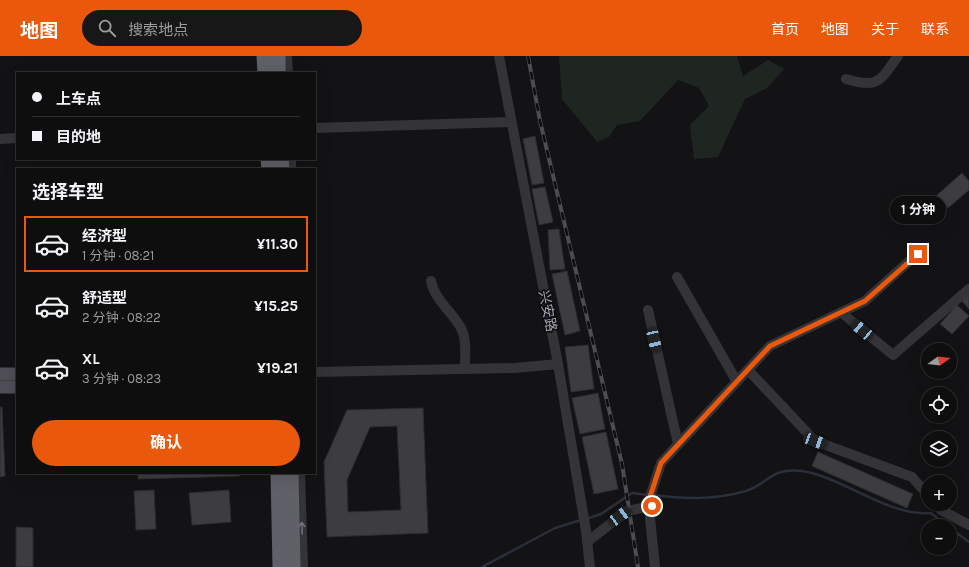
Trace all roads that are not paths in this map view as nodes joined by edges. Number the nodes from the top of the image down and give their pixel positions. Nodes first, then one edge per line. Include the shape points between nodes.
1 (264, 56) edge
2 (278, 56) edge
3 (287, 56) edge
4 (498, 56) edge
5 (898, 56) edge
6 (265, 72) edge
7 (278, 72) edge
8 (288, 72) edge
9 (846, 79) dead end
10 (511, 122) junction
11 (316, 128) edge
12 (16, 138) edge
13 (0, 139) edge
14 (918, 254) dead end
15 (677, 277) dead end
16 (431, 281) dead end
17 (969, 289) edge
18 (648, 310) dead end
19 (842, 313) junction
20 (558, 364) junction
21 (465, 369) junction
22 (748, 370) junction
23 (316, 372) edge
24 (0, 374) edge
25 (16, 374) edge
26 (737, 382) junction
27 (0, 387) edge
28 (16, 387) edge
29 (678, 444) junction
30 (278, 474) edge
31 (291, 474) edge
32 (300, 474) edge
33 (921, 487) edge
34 (651, 499) junction
35 (943, 511) edge
36 (969, 525) edge
37 (587, 537) junction
38 (280, 567) edge
39 (293, 567) edge
40 (303, 567) edge
41 (590, 567) edge
42 (655, 567) edge

1 - 6 highway
2 - 7 highway
3 - 8 street
4 - 10 street, 兴安路
5 - 9 street via 882,79 876,82 863,84
10 - 11 street
10 - 20 street, 兴安路
12 - 13 street
14 - 19 street via 865,301
15 - 26 street
16 - 21 street via 433,292 462,329 465,340
17 - 19 street via 893,355
18 - 29 street
19 - 22 street via 770,346
20 - 21 street
20 - 37 street, 兴安路
21 - 23 street
22 - 26 street
22 - 33 street via 815,441 912,477
24 - 25 main road
26 - 29 street
27 - 28 main road
29 - 34 street via 661,463
30 - 38 highway
31 - 39 highway
40 -> 32 street
34 - 37 street
34 - 42 street via 650,518
35 - 36 street
37 - 41 street, 兴安路

